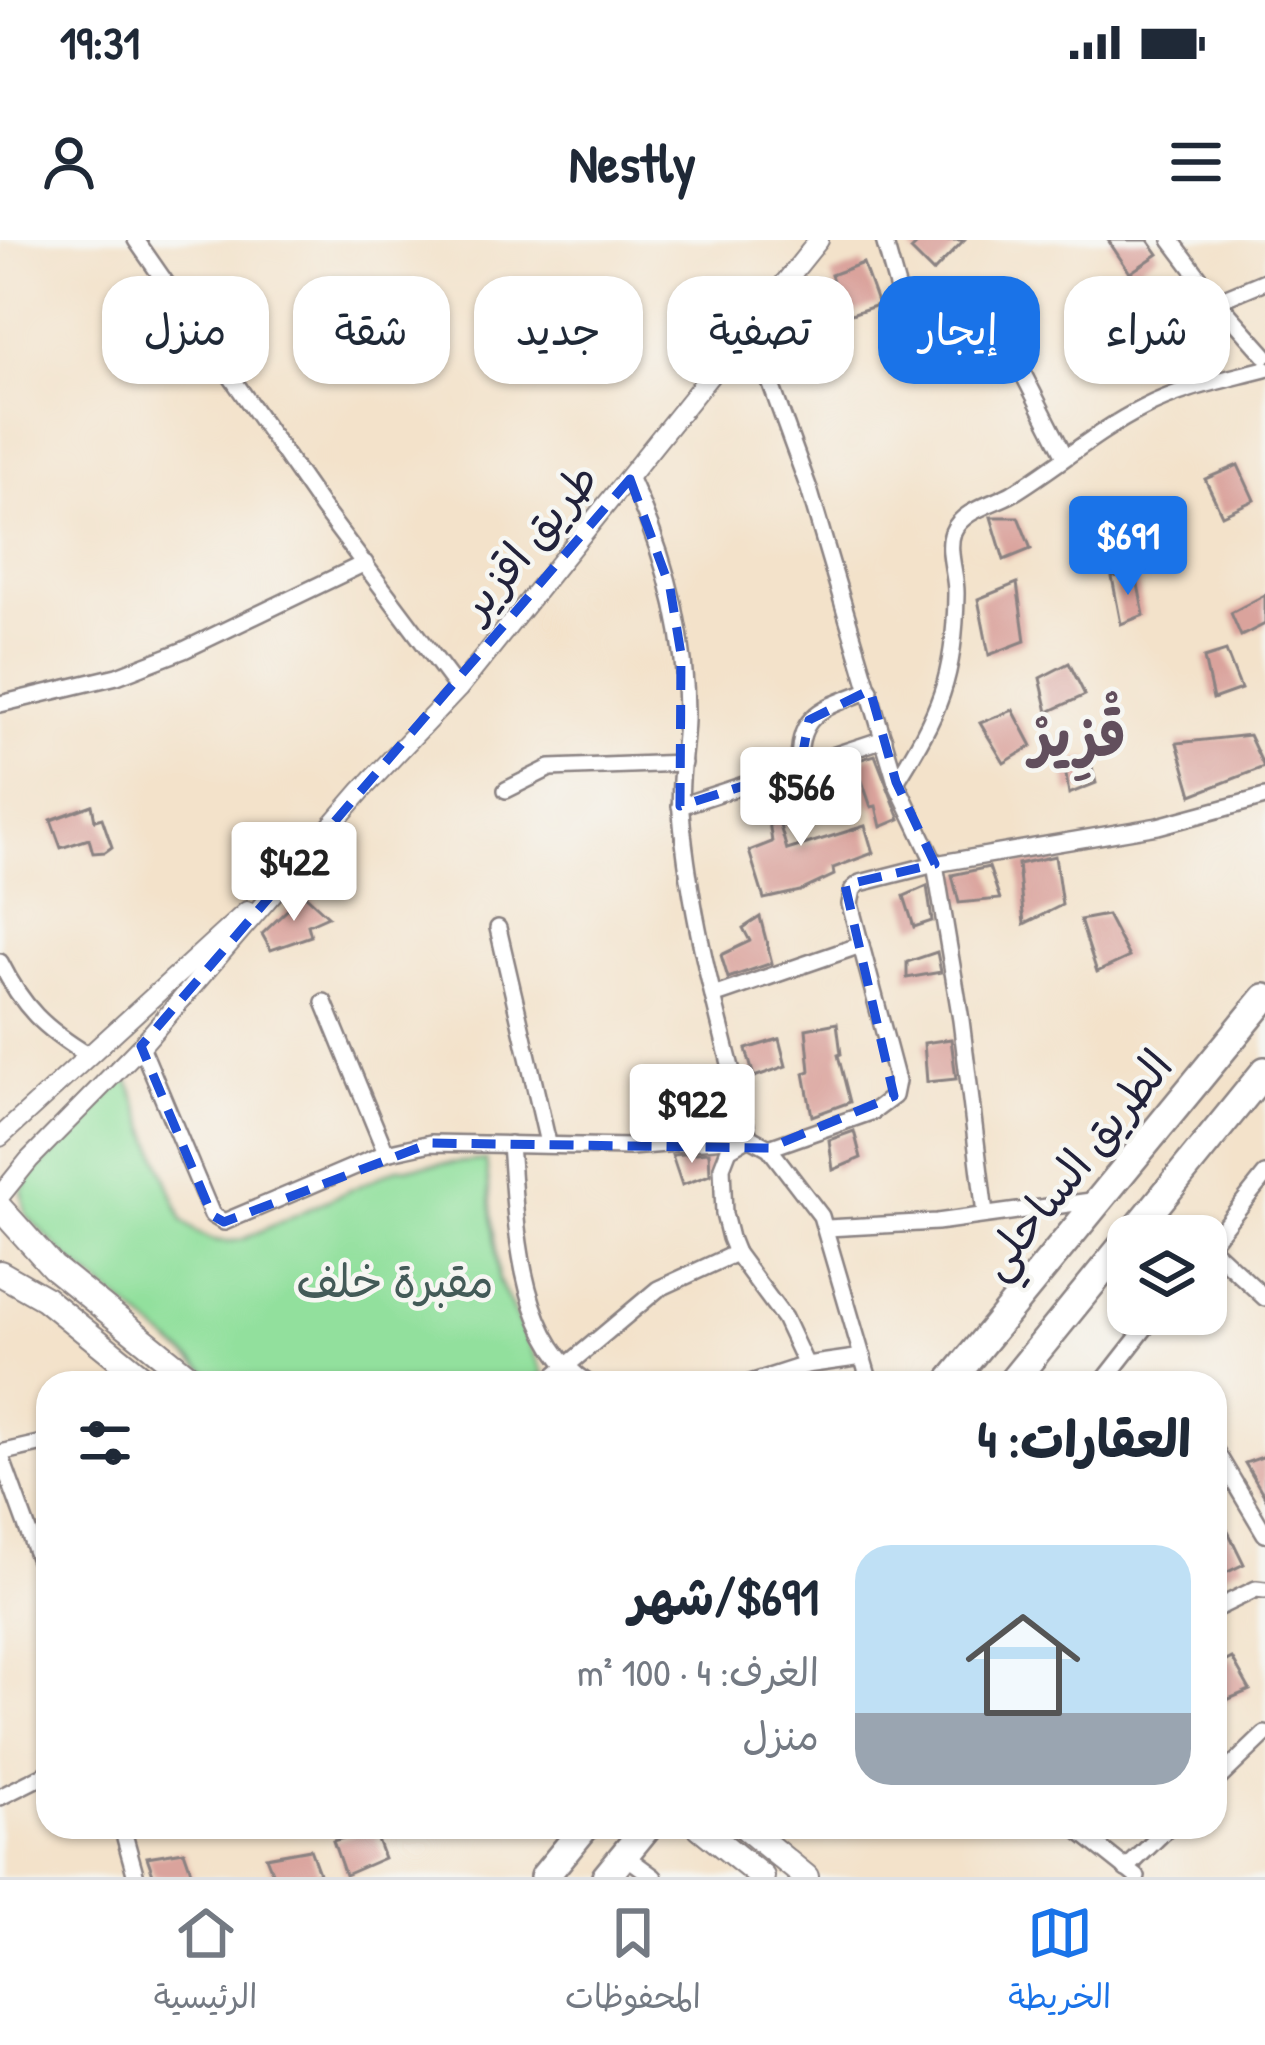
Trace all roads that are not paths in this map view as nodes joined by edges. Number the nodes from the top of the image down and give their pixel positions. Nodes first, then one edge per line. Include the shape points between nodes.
1 (136, 240) edge
2 (819, 240) edge
3 (884, 240) edge
4 (1171, 240) edge
5 (789, 276) edge
6 (894, 276) edge
7 (1198, 276) edge
8 (1265, 281) edge
9 (1230, 296) edge
10 (1230, 316) edge
11 (1265, 355) edge
12 (1265, 369) edge
13 (703, 384) edge
14 (771, 384) edge
15 (1028, 384) edge
16 (1065, 456) junction
17 (630, 479) junction
18 (365, 562) junction
19 (458, 688) junction
20 (870, 690) junction
21 (0, 704) edge
22 (884, 739) junction
23 (683, 763) junction
24 (800, 768) junction
25 (896, 782) junction
26 (506, 790) dead end
27 (1265, 797) edge
28 (680, 806) junction
29 (935, 864) junction
30 (283, 881) junction
31 (498, 928) dead end
32 (861, 945) junction
33 (0, 962) edge
34 (713, 996) junction
35 (1265, 998) edge
36 (324, 1002) dead end
37 (141, 1046) junction
38 (88, 1055) junction
39 (1265, 1071) edge
40 (0, 1137) edge
41 (749, 1137) junction
42 (548, 1143) junction
43 (509, 1144) junction
44 (769, 1148) junction
45 (386, 1153) junction
46 (1265, 1175) edge
47 (0, 1196) edge
48 (1101, 1199) junction
49 (0, 1208) edge
50 (986, 1214) junction
51 (1148, 1215) edge
52 (1227, 1223) edge
53 (827, 1228) junction
54 (736, 1253) junction
55 (1107, 1265) edge
56 (1227, 1265) edge
57 (0, 1273) edge
58 (1265, 1298) edge
59 (1142, 1335) edge
60 (863, 1357) junction
61 (806, 1365) junction
62 (567, 1368) junction
63 (134, 1371) edge
64 (182, 1371) edge
65 (563, 1371) edge
66 (571, 1371) edge
67 (788, 1371) edge
68 (867, 1371) edge
69 (959, 1371) edge
70 (1021, 1371) edge
71 (1117, 1371) edge
72 (36, 1445) edge
73 (0, 1454) edge
74 (1227, 1470) edge
75 (1265, 1534) edge
76 (36, 1552) edge
77 (1265, 1590) edge
78 (1227, 1604) edge
79 (1265, 1734) edge
80 (1227, 1771) edge
81 (36, 1779) edge
82 (0, 1797) edge
83 (125, 1839) edge
84 (575, 1839) edge
85 (637, 1839) edge
86 (715, 1839) edge
87 (761, 1839) edge
88 (1089, 1839) edge
89 (1159, 1839) edge
90 (615, 1866) edge
91 (756, 1871) edge
92 (1131, 1873) edge
93 (136, 1877) edge
94 (544, 1877) edge
95 (654, 1877) edge
96 (806, 1877) edge

1 - 18 street
2 - 5 street, طريق اقزير
3 - 6 street
4 - 7 street
8 - 9 street
10 - 11 street
12 - 16 street via 1180,392
13 - 17 street, طريق اقزير
14 - 20 street
15 - 16 street
16 - 25 street via 955,526 952,666 932,725
17 - 19 street, طريق اقزير
17 - 23 street via 670,588 685,688
18 - 19 street
18 - 21 street via 184,650 117,676
19 - 30 street, طريق اقزير
20 - 22 street
20 - 24 street via 809,720 798,741
22 - 24 street
22 - 25 street
23 - 26 street via 550,768
23 - 28 street
24 - 28 street
25 - 29 street
27 - 29 street via 1158,826
28 - 34 street
29 - 32 street via 854,889
29 - 50 street
30 - 37 street, طريق اقزير
30 - 38 street, طريق اقزير
31 - 42 street
32 - 34 street
32 - 44 street via 897,1081 894,1096 874,1111
33 - 38 street via 19,1000
34 - 41 street
35 - 48 highway, الطريق الساحلي
36 - 45 street
37 - 45 street via 217,1220 234,1220
37 - 47 street, طريق اقزير
38 - 40 street, طريق اقزير
39 - 51 highway, الطريق الساحلي
41 - 42 street via 667,1146
41 - 44 street
41 - 54 street via 729,1149 722,1167
42 - 43 street
43 - 45 street via 431,1143
43 - 62 street via 519,1252 548,1342
44 - 53 street
46 - 52 street
48 - 50 street
48 - 69 highway, الطريق الساحلي
49 - 64 main road via 53,1267
50 - 53 street
53 - 60 street
54 - 61 street via 784,1318
54 - 62 street via 658,1289
55 - 70 highway, الطريق الساحلي
56 - 58 street
57 - 63 main road
59 - 71 street
60 - 61 street
60 - 68 street
61 - 67 street
62 - 65 street
62 - 66 street
72 - 73 street
73 - 76 street
74 - 75 street
77 - 78 street
79 - 80 street
81 - 82 street
83 - 93 street
84 - 94 highway
85 - 90 highway
86 - 91 main road
87 - 96 main road
88 - 92 street
89 - 92 street
90 - 95 street

